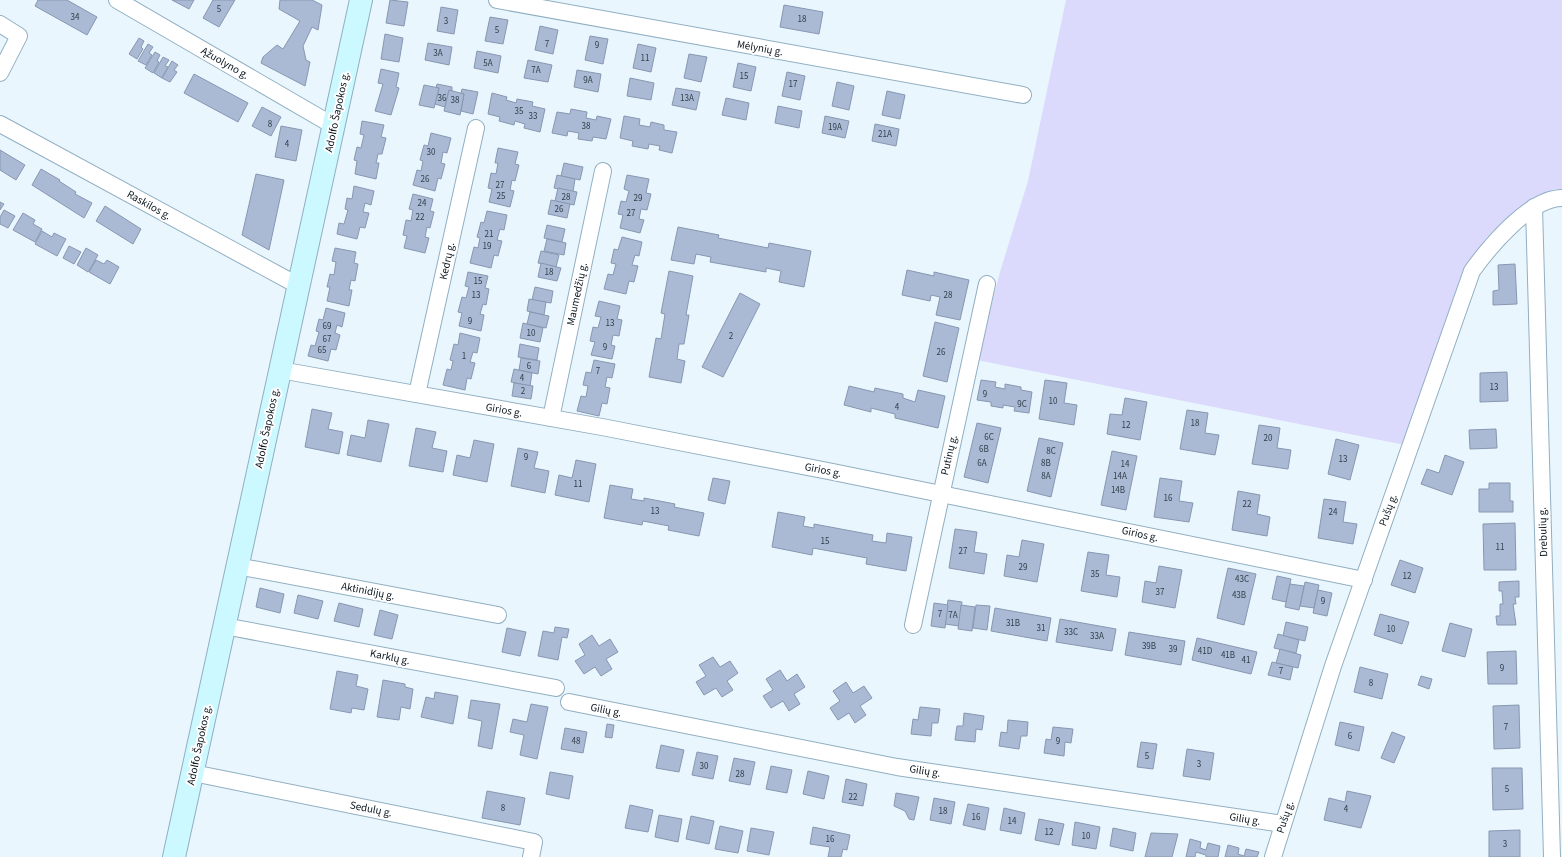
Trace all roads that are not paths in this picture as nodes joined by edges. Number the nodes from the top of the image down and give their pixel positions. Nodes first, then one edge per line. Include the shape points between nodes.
1 (117, 0) edge
2 (361, 0) edge
3 (497, 0) edge
4 (0, 24) edge
5 (0, 73) edge
6 (1023, 95) dead end
7 (0, 124) edge
8 (334, 126) junction
9 (476, 128) dead end
10 (602, 171) dead end
11 (1558, 198) edge
12 (1534, 207) junction
13 (987, 284) dead end
14 (298, 286) junction
15 (280, 370) junction
16 (417, 394) junction
17 (551, 418) junction
18 (940, 493) junction
19 (237, 566) junction
20 (1364, 580) junction
21 (498, 615) dead end
22 (913, 625) dead end
23 (224, 626) junction
24 (556, 688) dead end
25 (569, 702) dead end
26 (193, 773) junction
27 (1283, 824) junction
28 (174, 857) edge
29 (531, 857) edge
30 (1273, 857) edge
31 (1552, 857) edge

1 - 8 street, Ąžuolyno g.
2 - 8 street, Adolfo Šapokos g.
3 - 6 street, Mėlynių g.
4 - 5 street via 19,36
7 - 14 street, Raskilos g.
8 - 14 street, Adolfo Šapokos g.
9 - 16 street, Kedrų g.
10 - 17 street, Maumedžių g.
11 - 12 street, Pušų g.
12 - 20 street, Pušų g. via 1485,252 1472,270
12 - 31 street, Drebulių g.
13 - 18 street, Putinų g.
14 - 15 street, Adolfo Šapokos g.
15 - 16 street, Girios g.
15 - 19 street, Adolfo Šapokos g.
16 - 17 street, Girios g.
17 - 18 street, Girios g.
18 - 20 street, Girios g.
18 - 22 street, Putinų g.
19 - 21 street, Aktinidijų g.
19 - 23 street, Adolfo Šapokos g.
20 - 27 street, Pušų g.
23 - 24 street, Karklų g.
23 - 26 street, Adolfo Šapokos g.
25 - 27 street, Gilių g. via 897,767
26 - 28 street, Adolfo Šapokos g.
26 - 29 street, Sedulų g. via 534,842
27 - 30 street, Pušų g.

